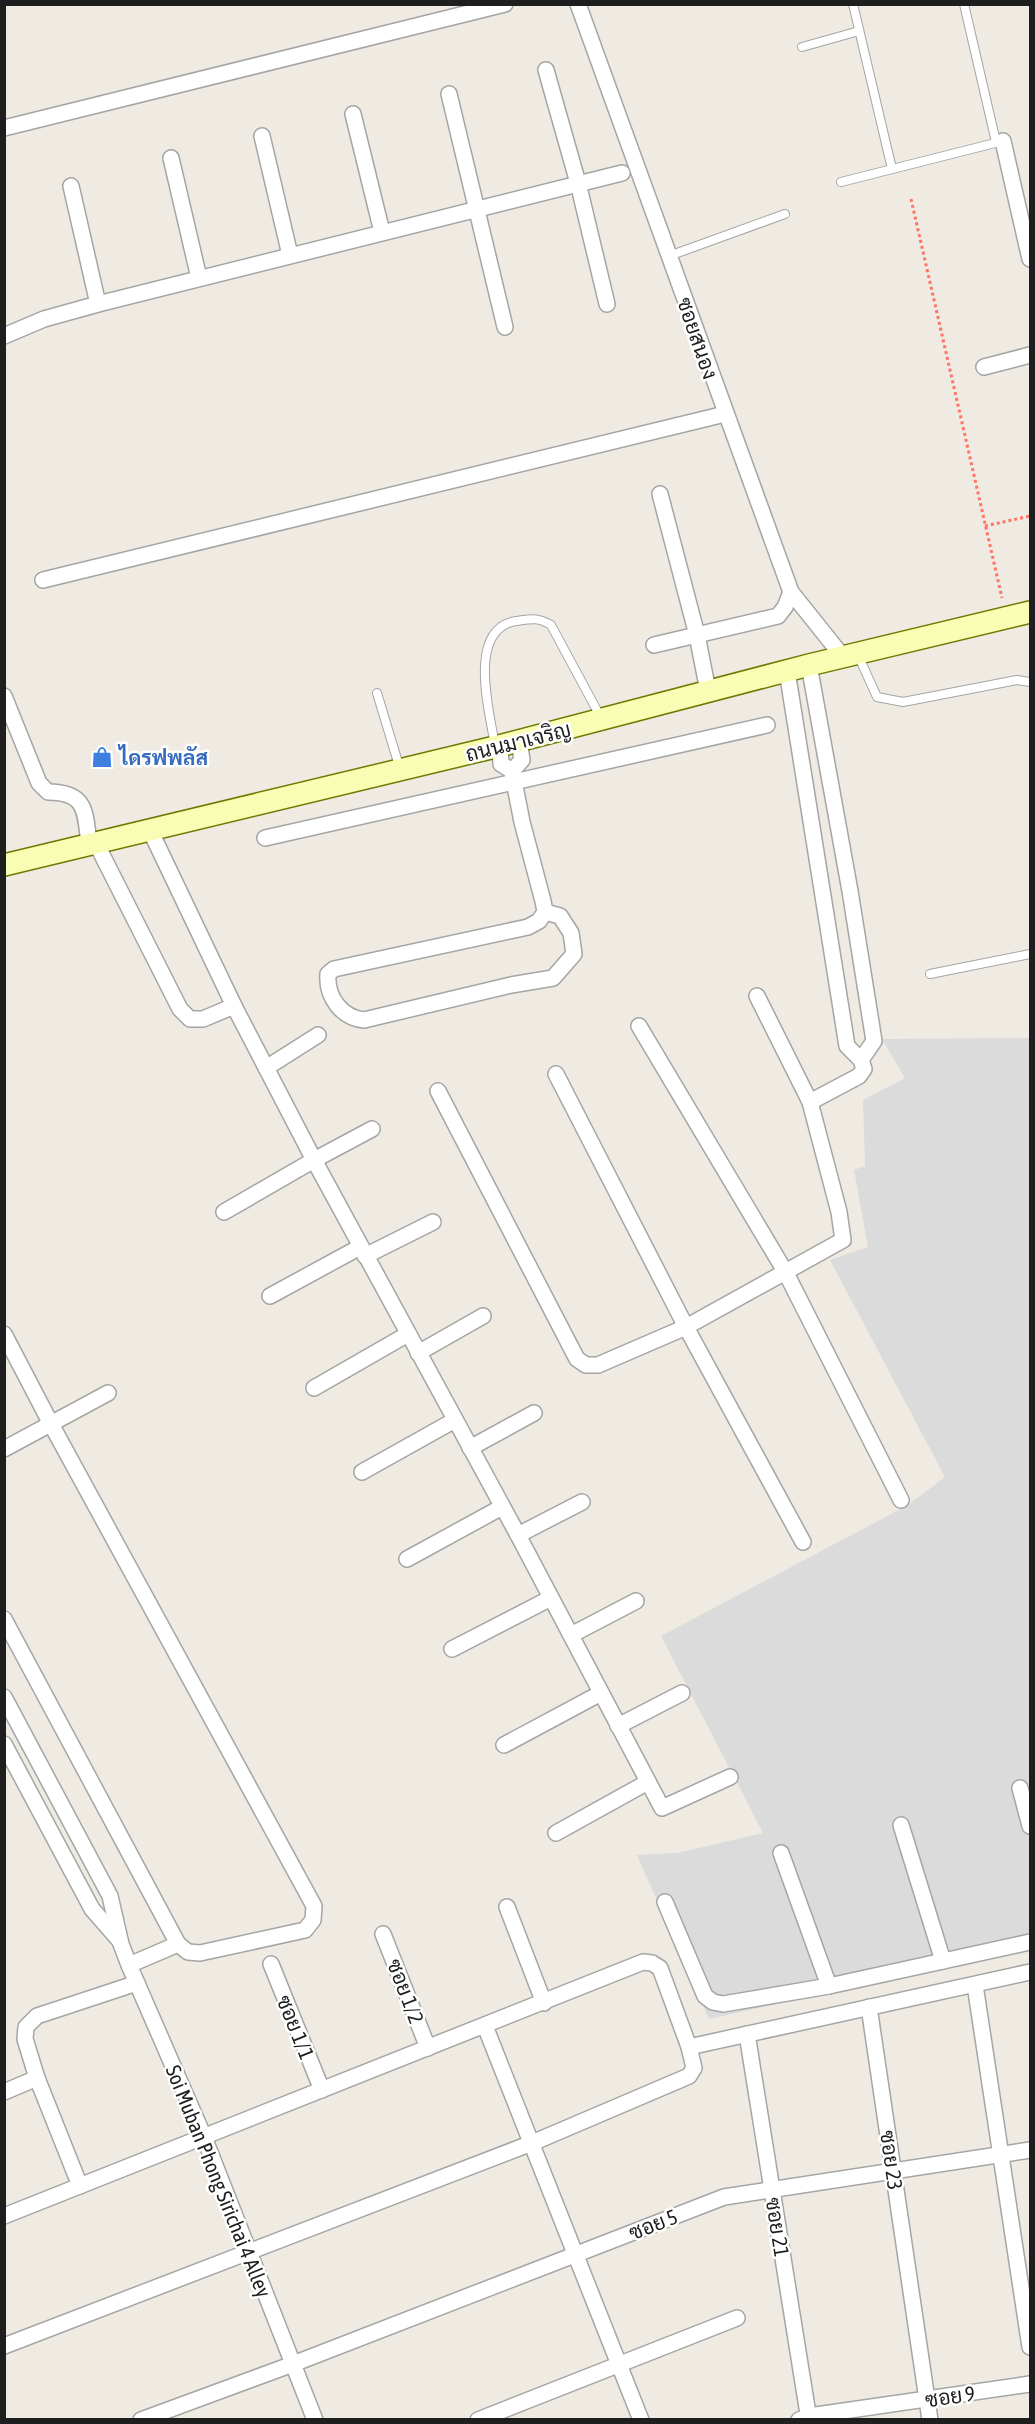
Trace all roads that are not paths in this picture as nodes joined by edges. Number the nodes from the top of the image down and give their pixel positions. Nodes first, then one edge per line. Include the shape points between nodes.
1 (505, 4) edge
2 (578, 4) edge
3 (853, 4) edge
4 (964, 4) edge
5 (859, 31) junction
6 (801, 47) dead end
7 (546, 70) dead end
8 (449, 94) dead end
9 (353, 114) dead end
10 (4, 128) edge
11 (262, 136) dead end
12 (1000, 141) junction
13 (171, 158) dead end
14 (892, 169) junction
15 (622, 173) dead end
16 (841, 182) dead end
17 (578, 183) junction
18 (71, 186) dead end
19 (477, 208) junction
20 (785, 214) dead end
21 (382, 232) junction
22 (290, 255) junction
23 (669, 256) junction
24 (1030, 259) edge
25 (199, 278) junction
26 (607, 303) dead end
27 (99, 304) junction
28 (505, 327) dead end
29 (4, 336) edge
30 (1030, 354) edge
31 (984, 367) dead end
32 (725, 414) junction
33 (660, 495) dead end
34 (43, 580) dead end
35 (791, 592) junction
36 (1030, 612) edge
37 (697, 635) junction
38 (654, 645) dead end
39 (850, 655) junction
40 (809, 665) junction
41 (787, 671) junction
42 (1030, 682) edge
43 (708, 691) junction
44 (377, 693) dead end
45 (4, 696) edge
46 (602, 719) junction
47 (767, 725) dead end
48 (504, 745) junction
49 (400, 770) junction
50 (513, 777) junction
51 (150, 830) junction
52 (265, 838) dead end
53 (93, 843) junction
54 (4, 865) edge
55 (545, 912) junction
56 (1030, 954) edge
57 (930, 974) dead end
58 (757, 996) dead end
59 (234, 1006) junction
60 (639, 1026) dead end
61 (318, 1035) dead end
62 (861, 1060) junction
63 (266, 1068) junction
64 (556, 1074) dead end
65 (438, 1091) dead end
66 (810, 1102) junction
67 (372, 1129) dead end
68 (314, 1160) junction
69 (224, 1212) dead end
70 (433, 1222) dead end
71 (363, 1251) junction
72 (786, 1272) junction
73 (270, 1296) dead end
74 (483, 1316) dead end
75 (686, 1327) junction
76 (4, 1334) edge
77 (408, 1334) junction
78 (418, 1353) junction
79 (314, 1388) dead end
80 (108, 1393) dead end
81 (534, 1413) dead end
82 (455, 1420) junction
83 (51, 1424) junction
84 (470, 1448) junction
85 (4, 1449) edge
86 (363, 1472) dead end
87 (901, 1500) dead end
88 (582, 1502) dead end
89 (502, 1507) junction
90 (518, 1535) junction
91 (803, 1542) dead end
92 (407, 1560) dead end
93 (551, 1598) junction
94 (636, 1600) dead end
95 (4, 1619) edge
96 (571, 1635) junction
97 (452, 1649) dead end
98 (601, 1692) junction
99 (682, 1693) dead end
100 (4, 1697) edge
101 (618, 1726) junction
102 (4, 1744) edge
103 (504, 1745) dead end
104 (730, 1777) dead end
105 (648, 1782) junction
106 (1020, 1788) dead end
107 (901, 1825) dead end
108 (1030, 1826) edge
109 (556, 1833) dead end
110 (781, 1853) dead end
111 (665, 1902) dead end
112 (507, 1907) dead end
113 (383, 1934) dead end
114 (1030, 1942) edge
115 (122, 1944) junction
116 (178, 1944) junction
117 (943, 1961) junction
118 (271, 1964) dead end
119 (129, 1965) junction
120 (1030, 1972) edge
121 (137, 1983) junction
122 (975, 1984) junction
123 (829, 1986) junction
124 (544, 2003) junction
125 (869, 2007) junction
126 (485, 2026) junction
127 (747, 2034) junction
128 (690, 2047) junction
129 (428, 2049) junction
130 (37, 2078) junction
131 (322, 2090) junction
132 (4, 2092) edge
133 (204, 2137) junction
134 (532, 2143) junction
135 (1030, 2150) edge
136 (1001, 2154) junction
137 (894, 2171) junction
138 (80, 2186) junction
139 (772, 2189) junction
140 (4, 2216) edge
141 (250, 2253) junction
142 (576, 2254) junction
143 (737, 2318) dead end
144 (4, 2346) edge
145 (1030, 2347) edge
146 (293, 2364) junction
147 (620, 2364) junction
148 (1030, 2384) edge
149 (927, 2399) junction
150 (806, 2418) edge
151 (141, 2420) edge
152 (315, 2420) edge
153 (478, 2420) edge
154 (641, 2420) edge
155 (930, 2420) edge

1 - 10 street
2 - 23 street, ซอยสนอง
3 - 5 lane
4 - 12 lane
5 - 6 lane
5 - 14 lane
7 - 17 street
8 - 19 street
9 - 21 street
11 - 22 street
12 - 14 lane
12 - 24 street
13 - 25 street
14 - 16 lane
15 - 17 street
17 - 19 street
17 - 26 street
18 - 27 street
19 - 21 street
19 - 28 street
20 - 23 lane
21 - 22 street
22 - 25 street
23 - 32 street, ซอยสนอง
25 - 27 street
27 - 29 street via 44,319
30 - 31 street
32 - 34 street
32 - 35 street, ซอยสนอง
33 - 37 street
35 - 37 street via 778,616
35 - 39 street, ซอยสนอง
36 - 39 main road, ถนนมาเจริญ
37 - 38 street
37 - 43 street
39 - 40 main road, ถนนมาเจริญ
39 - 42 lane via 877,697 903,702 1017,680
40 - 41 main road, ถนนมาเจริญ
40 - 62 street via 874,1041
41 - 43 main road, ถนนมาเจริญ
41 - 62 street via 847,1046
43 - 46 main road, ถนนมาเจริญ
44 - 49 lane
45 - 53 street via 39,783 48,792 74,796 86,817
46 - 48 main road, ถนนมาเจริญ
46 - 48 lane via 551,625 539,618 511,622 493,634 485,652 484,672
47 - 50 street
48 - 49 main road, ถนนมาเจริญ
48 - 50 street via 501,764
49 - 51 main road, ถนนมาเจริญ
50 - 52 street
50 - 55 street
51 - 53 main road, ถนนมาเจริญ
51 - 59 street
53 - 54 main road, ถนนมาเจริญ
53 - 59 street via 180,1009 190,1019 203,1019
55 - 55 street via 560,916 571,933 574,954 554,978 364,1020 352,1019 339,1008 329,991 328,974 334,969 528,927
56 - 57 lane
58 - 66 street
59 - 63 street
60 - 72 street
61 - 63 street
62 - 66 street via 864,1069 859,1076
63 - 68 street
64 - 75 street
65 - 75 street via 577,1359 586,1365 598,1365
66 - 72 street via 843,1240
67 - 68 street
68 - 69 street
68 - 71 street
70 - 71 street
71 - 73 street
71 - 77 street
72 - 75 street
72 - 87 street
74 - 78 street
75 - 91 street
76 - 83 street
77 - 78 street
77 - 79 street
78 - 82 street
80 - 83 street
81 - 84 street
82 - 84 street
82 - 86 street
83 - 85 street
83 - 116 street via 314,1906 313,1920 304,1930 201,1953 188,1952
84 - 89 street
88 - 90 street
89 - 90 street
89 - 92 street
90 - 93 street
93 - 96 street
93 - 97 street
94 - 96 street
95 - 116 street
96 - 98 street
98 - 101 street
98 - 103 street
99 - 101 street
100 - 115 street, Soi Muban Phong Sirichai 4 Alley via 110,1896
101 - 105 street
102 - 115 street, Soi Muban Phong Sirichai 4 Alley via 92,1909
104 - 105 street via 662,1808
105 - 109 street
106 - 108 street
107 - 117 street
110 - 123 street
111 - 123 street via 705,1996 713,2002 723,2004
112 - 124 street
113 - 129 street, ซอย 1/2
114 - 117 street
115 - 119 street, Soi Muban Phong Sirichai 4 Alley
116 - 119 street
117 - 123 street
118 - 131 street, ซอย 1/1
119 - 121 street, Soi Muban Phong Sirichai 4 Alley
120 - 122 street
121 - 130 street via 37,2016 26,2027 25,2039
121 - 133 street, Soi Muban Phong Sirichai 4 Alley
122 - 125 street
122 - 136 street
124 - 126 street
124 - 128 street via 643,1962 652,1963 660,1968
125 - 127 street
125 - 137 street, ซอย 23
126 - 129 street
126 - 134 street
127 - 128 street
127 - 139 street, ซอย 21
128 - 134 street via 694,2068 689,2076
129 - 131 street
130 - 132 street
130 - 138 street
131 - 133 street
133 - 138 street
133 - 141 street, Soi Muban Phong Sirichai 4 Alley
134 - 141 street
134 - 142 street
135 - 136 street, ซอย 5
136 - 137 street, ซอย 5
136 - 145 street
137 - 139 street, ซอย 5
137 - 149 street, ซอย 23
138 - 140 street
139 - 142 street, ซอย 5 via 723,2197
139 - 150 street, ซอย 21
141 - 144 street
141 - 146 street, Soi Muban Phong Sirichai 4 Alley
142 - 146 street, ซอย 5
142 - 147 street
143 - 147 street
146 - 151 street, ซอย 5
146 - 152 street, Soi Muban Phong Sirichai 4 Alley
147 - 153 street
147 - 154 street
148 - 149 street, ซอย 9
149 - 150 street, ซอย 9
149 - 155 street, ซอย 23

